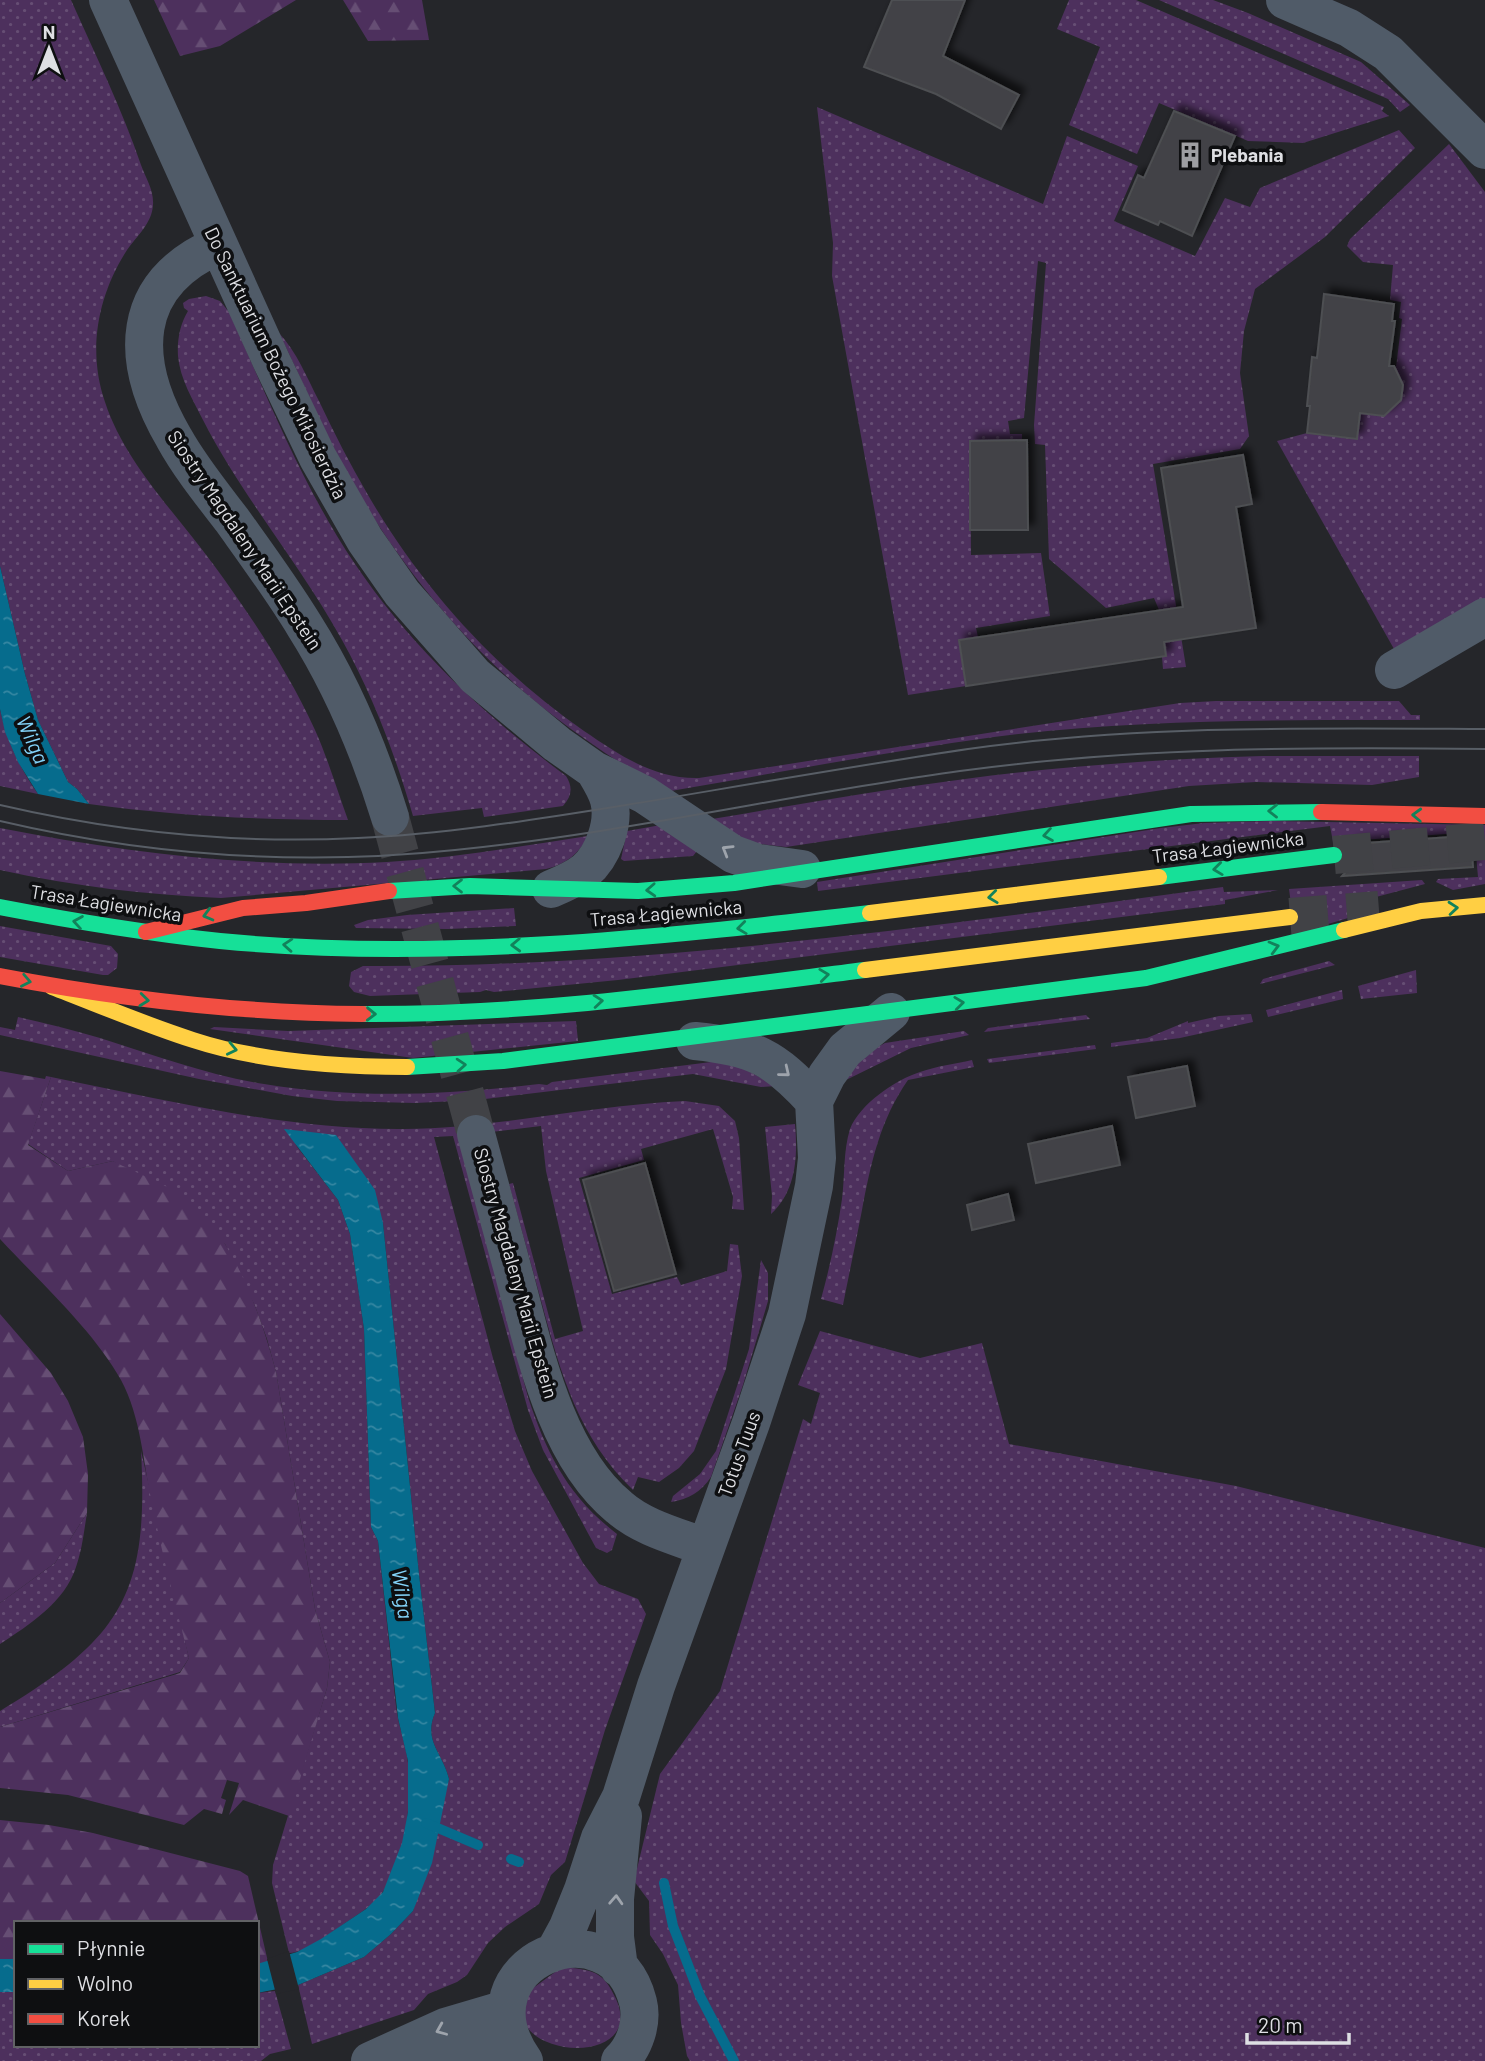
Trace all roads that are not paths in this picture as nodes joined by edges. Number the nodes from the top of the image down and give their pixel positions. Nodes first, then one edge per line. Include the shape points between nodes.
1 (108, 0) edge
2 (1285, 0) edge
3 (1485, 150) edge
4 (219, 245) junction
5 (1485, 617) edge
6 (1394, 670) dead end
7 (594, 770) junction
8 (1485, 816) edge
9 (390, 817) tunnel mouth
10 (1334, 855) tunnel mouth
11 (816, 871) junction
12 (551, 889) junction
13 (1485, 905) edge
14 (0, 907) edge
15 (1290, 917) tunnel mouth
16 (146, 932) junction
17 (0, 976) edge
18 (52, 987) junction
19 (891, 1012) junction
20 (675, 1038) junction
21 (814, 1101) junction
22 (476, 1134) tunnel mouth
23 (705, 1547) junction
24 (621, 1797) junction
25 (555, 1951) junction
26 (620, 1968) junction
27 (514, 2038) edge
28 (632, 2056) edge
29 (374, 2060) edge
30 (443, 2061) edge
31 (455, 2061) edge

1 - 4 street, Do Sanktuarium Bożego Miłosierdzia
2 - 3 street via 1349,28 1388,53
4 - 7 street, Do Sanktuarium Bożego Miłosierdzia via 318,458 384,569 475,676
4 - 9 street, Siostry Magdaleny Marii Epstein via 186,263 155,296 144,340 151,385 185,456 274,578 332,671 364,741
5 - 6 street
11 -> 7 street, Do Sanktuarium Bożego Miłosierdzia via 758,863 733,854 645,795
7 - 12 street, Do Sanktuarium Bożego Miłosierdzia via 610,807 604,842 585,871
8 -> 11 main road via 1298,811 1191,814
10 -> 16 main road, Trasa Łagiewnicka via 718,931 584,942 305,946
11 -> 12 main road via 657,890
12 -> 16 main road via 406,888 243,908
19 -> 13 main road via 1146,978 1401,916
16 -> 14 main road, Trasa Łagiewnicka
18 -> 15 main road via 232,1009 389,1014 474,1011 673,994
17 -> 18 main road
18 -> 20 main road via 195,1041 335,1066 467,1065
19 - 20 main road
19 - 21 street via 845,1050
20 -> 21 street via 757,1053 792,1076
21 - 23 street, Totus Tuus via 817,1158 799,1266 751,1423
22 - 23 street, Siostry Magdaleny Marii Epstein via 533,1343 553,1404 581,1462 608,1498 629,1515
23 - 24 street, Totus Tuus
24 - 25 street, Totus Tuus
26 -> 24 street, Totus Tuus via 615,1899
25 - 26 street via 591,1951
25 - 27 street via 536,1959 511,1989
26 - 28 street via 632,1984 638,2005
27 -> 29 street via 444,2027
27 - 31 street
29 - 30 street

